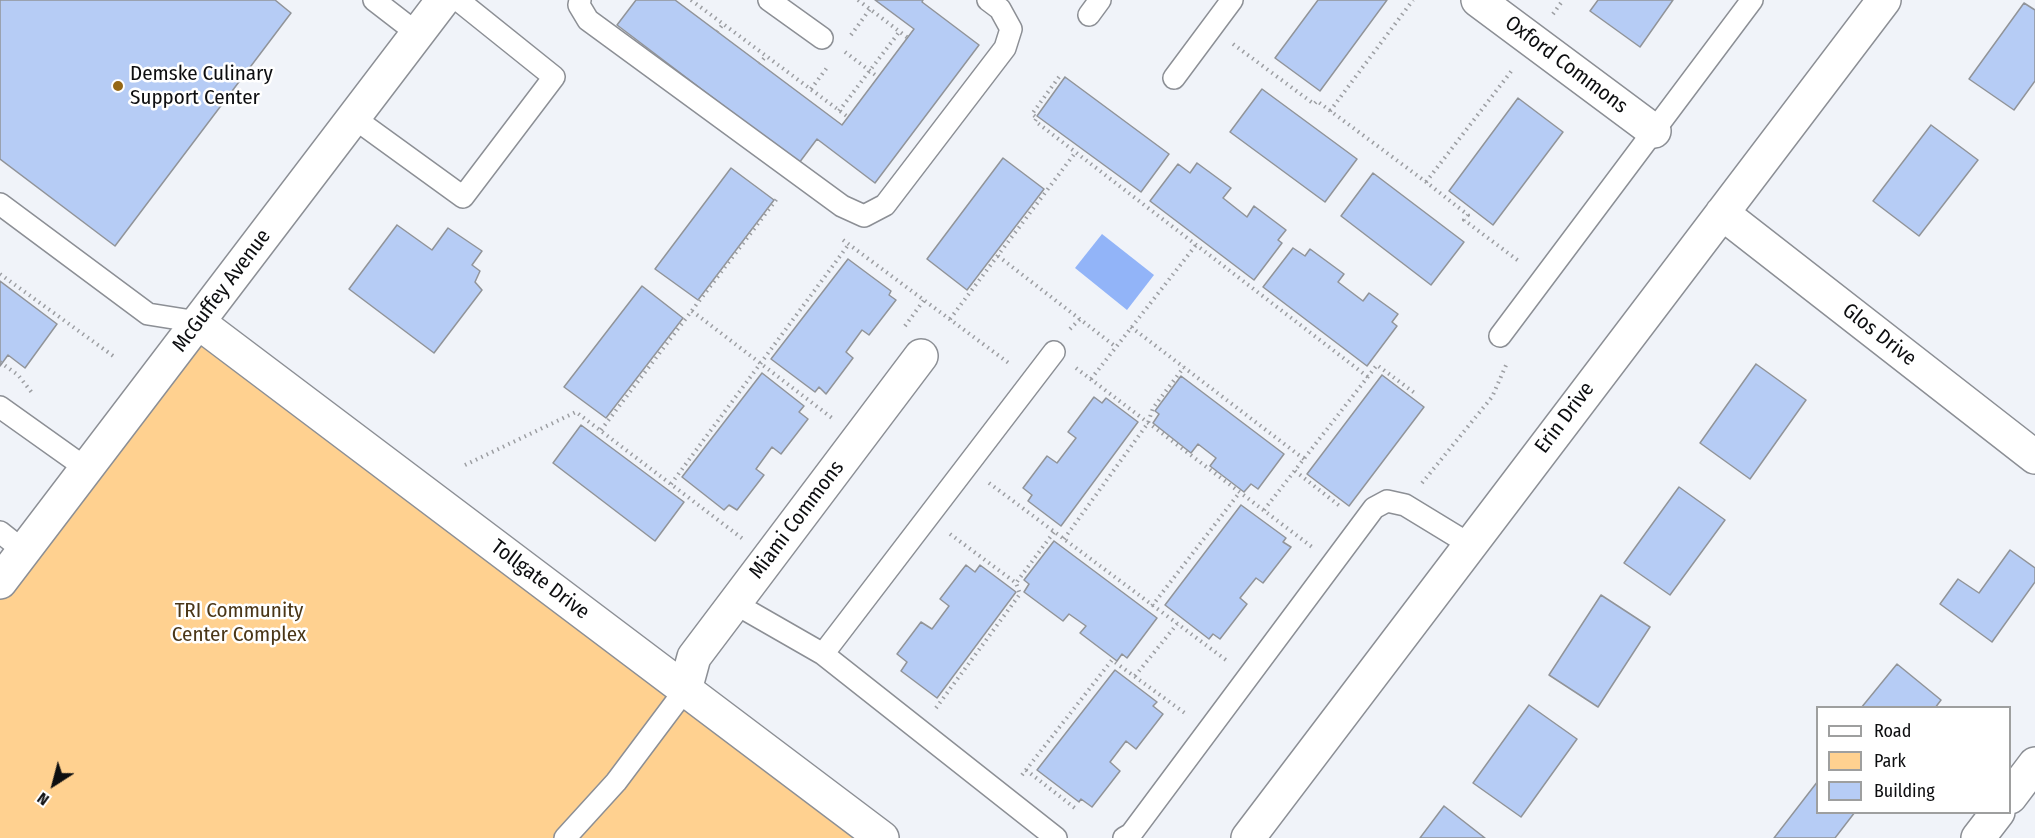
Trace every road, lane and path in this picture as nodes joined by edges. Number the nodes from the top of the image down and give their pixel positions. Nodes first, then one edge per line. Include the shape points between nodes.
1 (374, 0) edge
2 (443, 0) edge
3 (458, 0) edge
4 (580, 0) edge
5 (691, 0) edge
6 (769, 0) edge
7 (858, 0) edge
8 (988, 0) edge
9 (1232, 0) edge
10 (1413, 0) edge
11 (1478, 0) edge
12 (1752, 0) edge
13 (1884, 0) edge
14 (723, 24) junction
15 (1211, 28) junction
16 (717, 32) dead end
17 (900, 32) junction
18 (418, 34) junction
19 (822, 38) joint
20 (908, 38) dead end
21 (766, 56) junction
22 (759, 64) dead end
23 (1516, 64) dead end
24 (870, 71) junction
25 (878, 77) dead end
26 (1059, 77) dead end
27 (1174, 78) dead end
28 (839, 111) junction
29 (1330, 111) junction
30 (848, 117) dead end
31 (354, 118) junction
32 (1654, 131) junction
33 (1075, 153) junction
34 (1426, 182) junction
35 (789, 200) dead end
36 (0, 204) edge
37 (1722, 213) junction
38 (840, 238) dead end
39 (849, 244) junction
40 (1196, 245) junction
41 (998, 256) junction
42 (0, 274) edge
43 (1542, 279) junction
44 (692, 311) junction
45 (950, 319) junction
46 (198, 322) junction
47 (1131, 327) junction
48 (1502, 333) joint
49 (1116, 347) junction
50 (1054, 352) joint
51 (921, 356) dead end
52 (116, 358) dead end
53 (760, 363) junction
54 (1184, 367) junction
55 (1368, 376) junction
56 (1091, 379) junction
57 (1032, 381) junction
58 (1416, 394) dead end
59 (0, 407) edge
60 (1148, 423) junction
61 (601, 429) junction
62 (859, 438) junction
63 (2035, 457) edge
64 (1304, 459) junction
65 (465, 465) dead end
66 (967, 466) junction
67 (87, 469) junction
68 (1295, 471) junction
69 (671, 484) junction
70 (1240, 492) junction
71 (1404, 505) junction
72 (1264, 510) junction
73 (927, 517) junction
74 (1362, 523) junction
75 (1054, 532) junction
76 (1064, 539) junction
77 (12, 542) edge
78 (1469, 544) junction
79 (768, 559) junction
80 (1333, 562) junction
81 (0, 582) edge
82 (1016, 583) junction
83 (734, 603) junction
84 (1152, 606) junction
85 (1177, 624) junction
86 (823, 654) junction
87 (1136, 676) junction
88 (1248, 677) junction
89 (685, 690) junction
90 (1209, 730) junction
91 (920, 731) junction
92 (2035, 764) edge
93 (1026, 770) junction
94 (2011, 796) edge
95 (1005, 798) junction
96 (1076, 809) dead end
97 (1997, 814) edge
98 (565, 838) edge
99 (882, 838) edge
100 (1056, 838) edge
101 (1124, 838) edge
102 (1248, 838) edge
103 (1978, 838) edge

1 - 18 lane
2 - 18 street, McGuffey Avenue
3 - 31 lane via 554,77 464,198
4 - 8 lane via 588,20 842,206 864,216 885,205 1005,48 1011,29 1000,9
5 - 14 path
6 - 19 lane
7 - 17 path
9 - 15 lane
10 - 29 path
11 - 32 street, Oxford Commons
12 - 32 lane
13 - 37 street, Erin Drive
14 - 16 path
14 - 21 path
15 - 27 lane
15 - 29 path via 1314,104 1317,101
17 - 20 path
17 - 24 path
18 - 31 street, McGuffey Avenue
19 - 24 path
21 - 22 path
21 - 28 path
23 - 34 path
24 - 25 path
24 - 28 path
26 - 33 path via 1032,114 1037,118 1035,121
28 - 30 path
29 - 34 path
31 - 46 street, McGuffey Avenue
32 - 43 lane
33 - 40 path
33 - 41 path
34 - 43 path via 1468,215 1464,220
35 - 44 path via 781,194
36 - 46 lane via 148,314
37 - 63 street, Glos Drive
37 - 78 street, Erin Drive
38 - 39 path
39 - 45 path
39 - 53 path
40 - 47 path
40 - 55 path
41 - 45 path
41 - 49 path
42 - 52 path
43 - 48 lane
44 - 53 path
44 - 61 path
45 - 57 path
46 - 67 street, McGuffey Avenue
46 - 89 street, Tollgate Drive
47 - 49 path
47 - 54 path
48 - 71 path via 1516,338 1492,397
49 - 56 path
50 - 56 path
50 - 57 lane
51 - 62 street, Miami Commons
53 - 62 path
53 - 69 path
54 - 60 path via 1153,408
54 - 64 path
55 - 58 path via 1377,365
55 - 64 path
56 - 60 path
57 - 66 lane
59 - 67 lane
60 - 70 path
60 - 76 path
61 - 65 path via 581,414 572,413
61 - 69 path
62 - 79 street, Miami Commons
64 - 68 path
66 - 73 lane
66 - 75 path
67 - 77 street, McGuffey Avenue
68 - 72 path
68 - 74 path
69 - 79 path
70 - 72 path
70 - 84 path
71 - 74 lane via 1387,501 1374,508
71 - 78 lane
72 - 80 path
73 - 82 path
73 - 86 lane
74 - 80 lane
75 - 76 path
75 - 82 path
76 - 84 path
77 - 81 street, McGuffey Avenue
78 - 102 street, Erin Drive
79 - 83 street, Miami Commons
80 - 88 lane
82 - 91 path via 1020,594
83 - 86 lane
83 - 89 street, Miami Commons via 694,657
84 - 85 path
85 - 87 path
85 - 88 path
86 - 91 lane
87 - 90 path
87 - 93 path via 1112,660
88 - 90 lane
89 - 98 lane via 616,782
89 - 99 street, Tollgate Drive
90 - 101 lane via 1131,834
91 - 95 lane
92 - 94 street
93 - 95 path
93 - 96 path
95 - 100 lane
97 - 103 street

